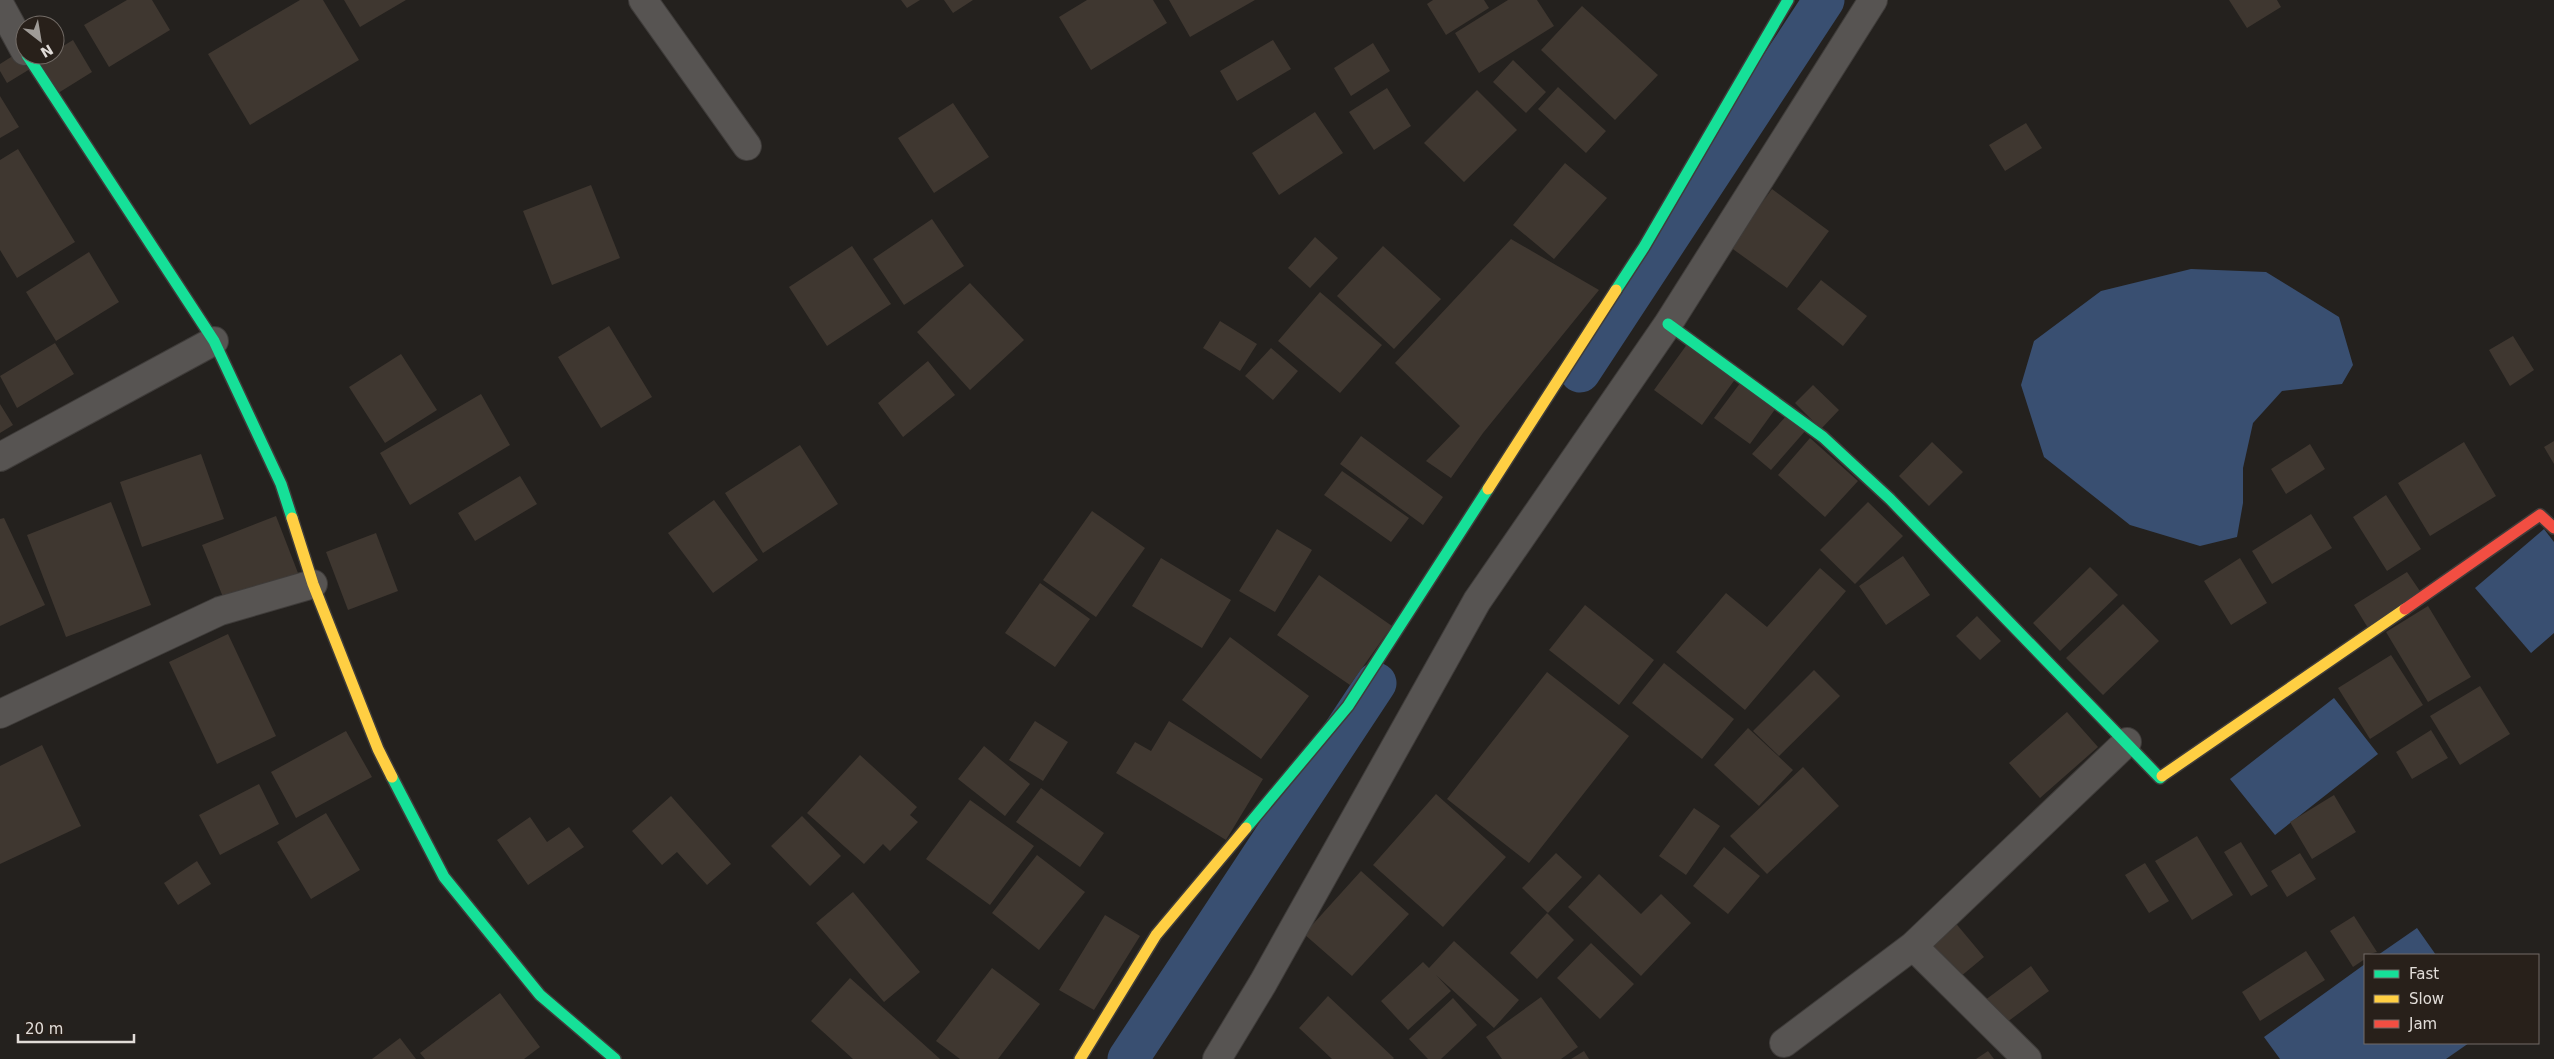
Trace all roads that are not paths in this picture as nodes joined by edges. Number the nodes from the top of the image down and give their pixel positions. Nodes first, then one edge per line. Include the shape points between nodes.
1 (643, 0) edge
2 (1788, 0) edge
3 (1873, 0) edge
4 (0, 5) edge
5 (15, 33) edge
6 (34, 65) edge
7 (747, 146) dead end
8 (1668, 324) junction
9 (214, 341) junction
10 (0, 457) edge
11 (2554, 528) edge
12 (313, 584) junction
13 (0, 714) edge
14 (2127, 742) junction
15 (1913, 946) junction
16 (1784, 1043) dead end
17 (615, 1059) edge
18 (1080, 1059) edge
19 (1217, 1059) edge
20 (2027, 1059) edge

1 - 7 street
2 - 18 street via 1644,247 1348,706 1156,935
3 - 8 street
4 - 5 street
6 - 9 street
8 - 14 street via 1823,437 1890,499
8 - 19 street via 1477,601
9 - 10 street
9 - 12 street via 281,484
11 - 14 street via 2540,515 2160,778
12 - 13 street via 220,611
12 - 17 street via 378,749 444,877 540,995
14 - 15 street
15 - 16 street
15 - 20 street

